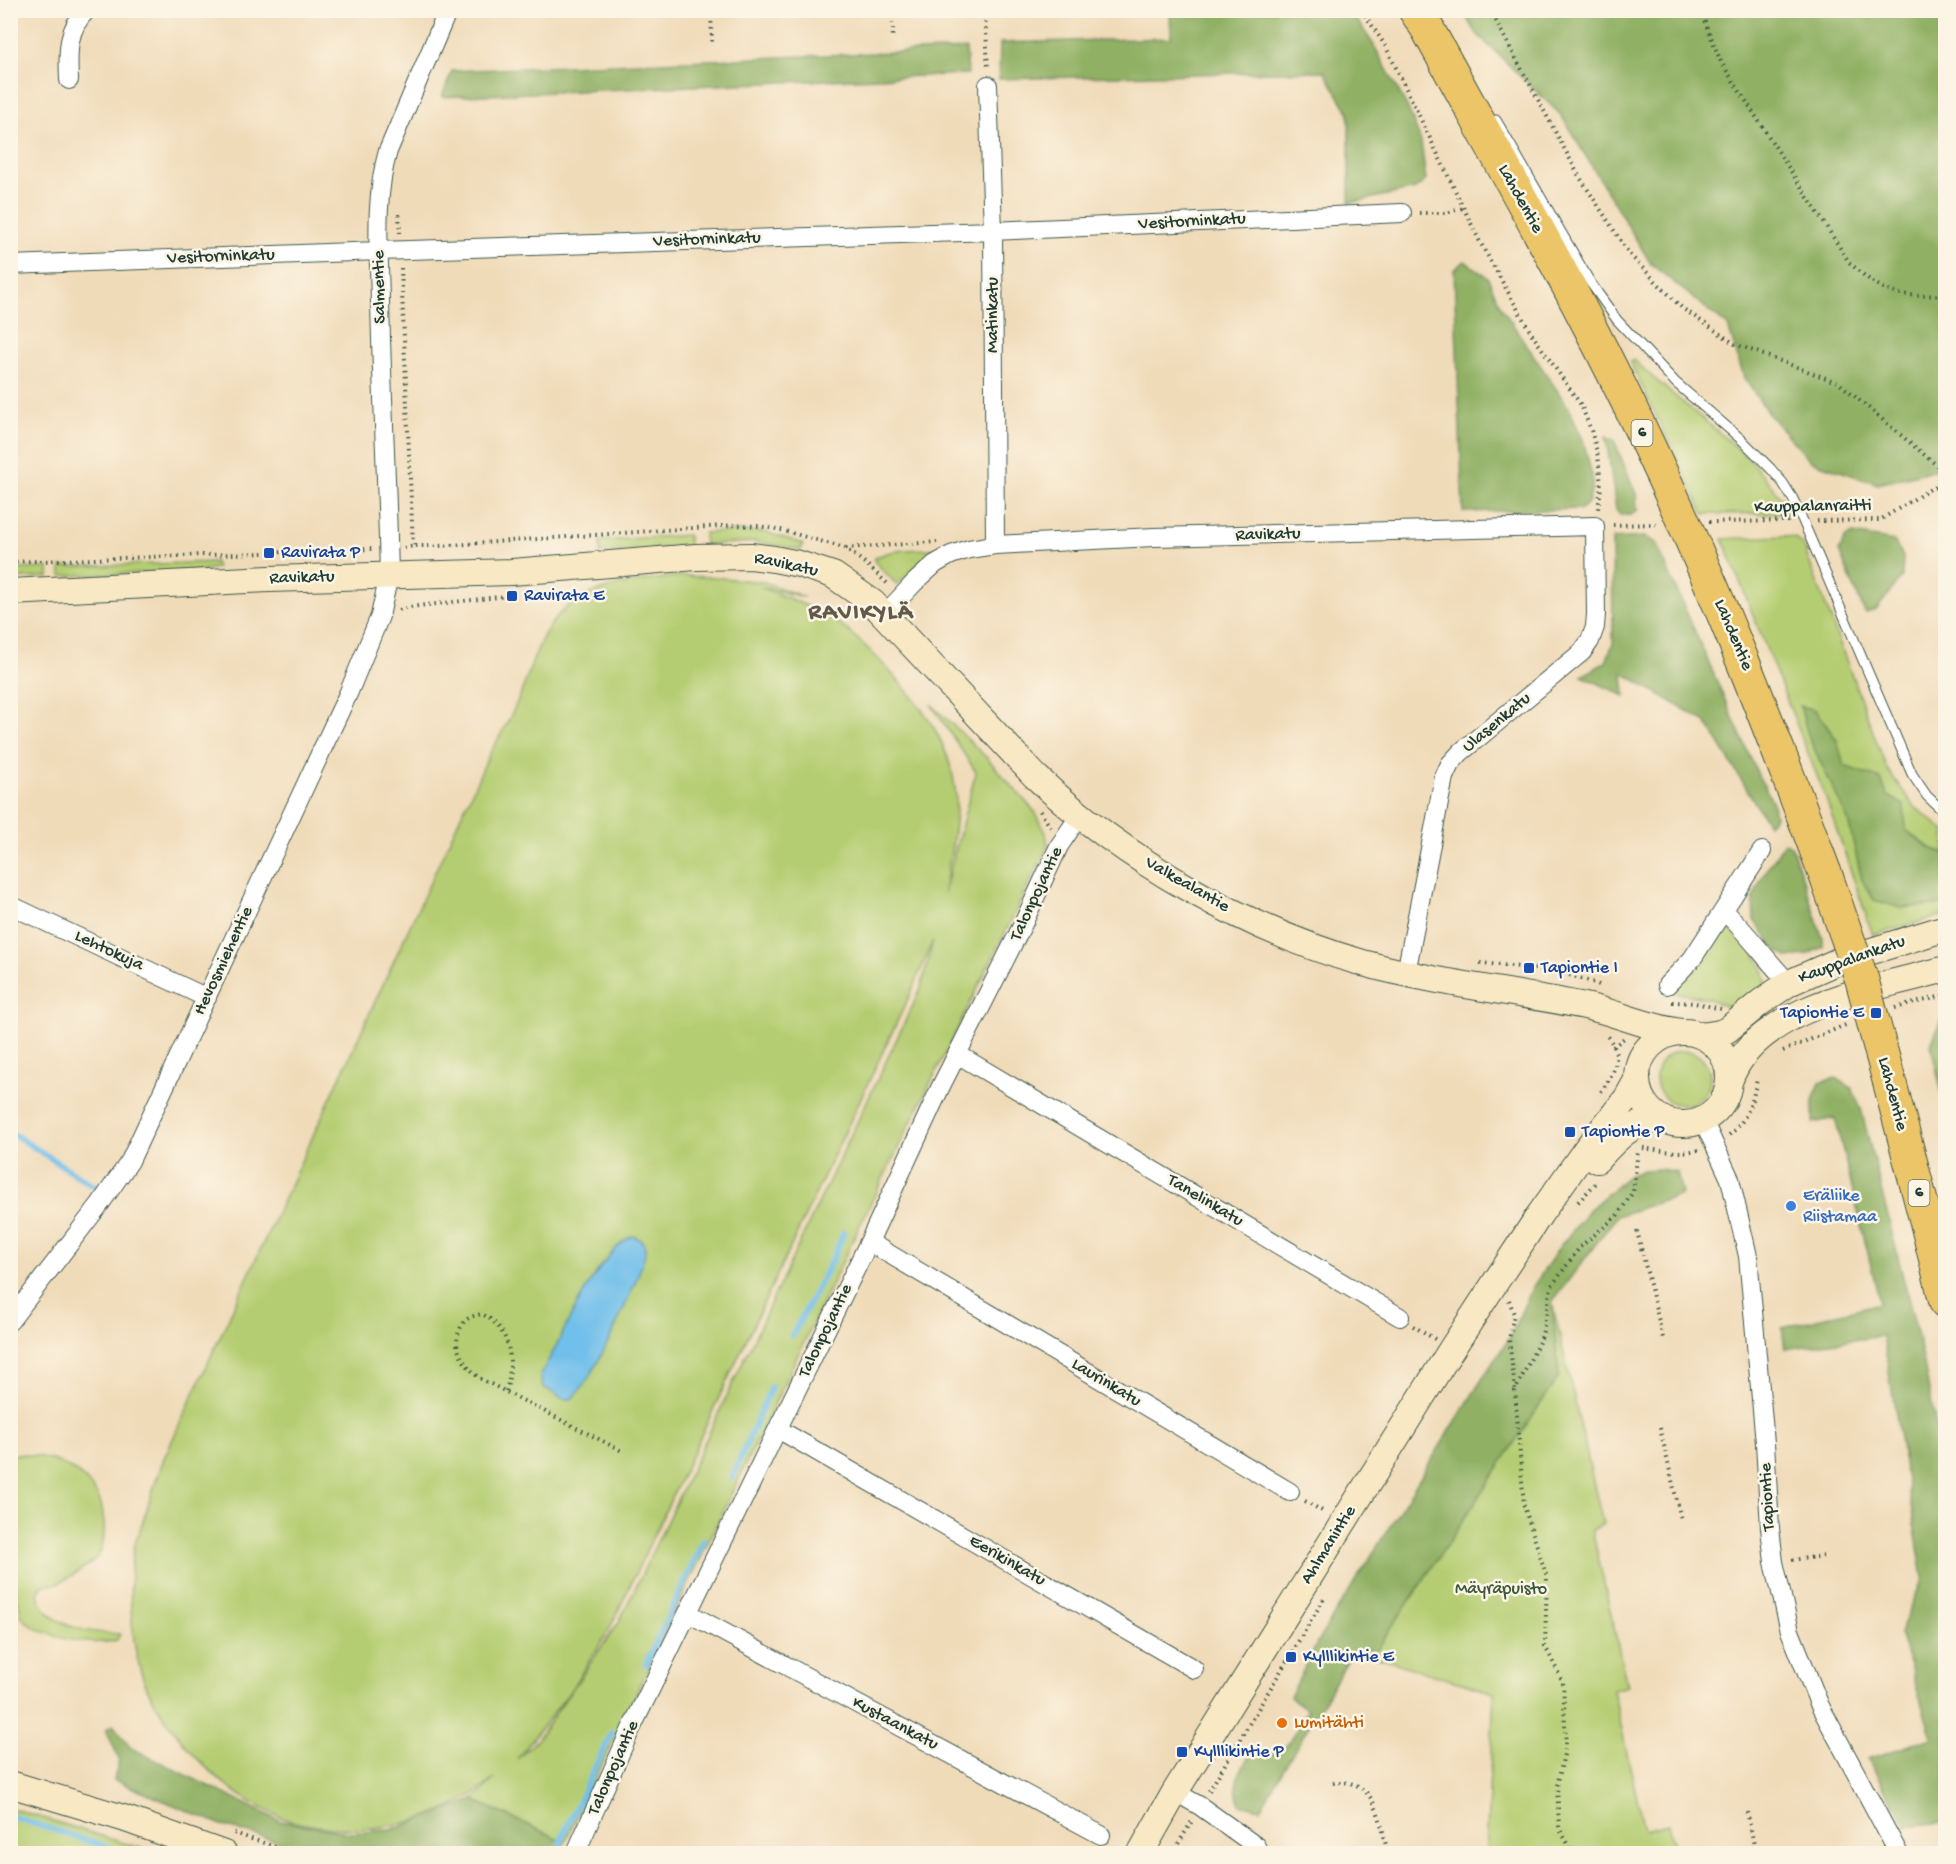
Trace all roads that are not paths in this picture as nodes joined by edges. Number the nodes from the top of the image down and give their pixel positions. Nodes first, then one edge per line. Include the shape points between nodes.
1 (87, 10) edge
2 (448, 10) edge
3 (1431, 29) edge
4 (69, 80) dead end
5 (988, 85) road end
6 (1494, 116) dead end
7 (1402, 213) road end
8 (993, 231) junction
9 (379, 251) junction
10 (10, 265) edge
11 (1595, 526) joint
12 (995, 545) junction
13 (389, 575) junction
14 (10, 592) edge
15 (885, 614) junction
16 (1946, 814) edge
17 (1080, 815) junction
18 (1762, 851) dead end
19 (10, 904) edge
20 (1724, 911) junction
21 (1946, 928) edge
22 (1946, 969) edge
23 (1406, 974) junction
24 (1789, 983) junction
25 (1667, 984) dead end
26 (207, 998) junction
27 (1573, 1004) junction
28 (1691, 1034) junction
29 (957, 1054) junction
30 (1637, 1074) junction
31 (1729, 1082) junction
32 (1662, 1119) junction
33 (1703, 1120) junction
34 (1524, 1240) junction
35 (869, 1242) junction
36 (1946, 1302) edge
37 (1400, 1317) road end
38 (10, 1321) edge
39 (778, 1429) junction
40 (1290, 1492) road end
41 (688, 1613) junction
42 (1194, 1669) dead end
43 (10, 1784) edge
44 (1175, 1792) junction
45 (1101, 1835) dead end
46 (581, 1852) edge
47 (224, 1854) edge
48 (1140, 1854) edge
49 (1258, 1854) edge
50 (1899, 1854) edge

1 - 4 street via 75,24 68,47
2 - 9 street, Salmentie via 383,168
3 - 36 highway, Lahdentie / 6, bridge via 1650,447 1749,673 1862,980
5 - 8 street, Matinkatu
6 - 16 lane via 1590,282 1617,320 1676,383 1742,440 1788,491 1912,774
7 - 8 street, Vesitorninkatu
8 - 9 street, Vesitorninkatu
8 - 12 street, Matinkatu
9 - 10 street, Vesitorninkatu
9 - 13 street, Salmentie
11 - 12 street, Ravikatu
11 - 23 street, Ulasenkatu via 1596,614 1590,640 1582,652 1461,752 1444,777
12 - 15 street, Ravikatu via 969,549 935,564
13 - 14 main road, Ravikatu
13 - 15 main road, Ravikatu via 512,572 751,556 799,564 833,575
13 - 26 street, Hevosmiehentie via 380,616 348,694
15 - 17 main road, Valkealantie via 1035,776
17 - 23 main road, Valkealantie via 1196,893 1263,927 1325,951
17 - 29 street, Talonpojantie via 1059,846
18 - 20 street
19 - 26 street, Lehtokuja
20 - 24 street
20 - 25 street via 1692,958
21 - 24 main road, Kauppalankatu via 1836,962
22 - 31 main road, Kauppalankatu via 1832,1000 1774,1026 1752,1044
23 - 27 main road, Valkealantie
24 - 28 main road, Kauppalankatu via 1727,1030 1712,1035
26 - 38 street, Hevosmiehentie via 130,1161
27 - 28 main road, Valkealantie via 1663,1030
27 - 30 main road, Valkealantie via 1616,1026 1633,1047
28 - 30 main road via 1667,1035 1655,1041 1646,1050
28 - 31 main road via 1717,1047 1724,1056
29 - 35 street, Talonpojantie
29 - 37 street, Tanelinkatu
30 - 32 main road via 1639,1091 1648,1108
30 - 34 main road, Ahlmanintie via 1627,1098
31 - 33 main road via 1725,1098
32 - 33 main road via 1679,1125
32 - 34 main road, Ahlmanintie via 1642,1122 1616,1139
33 - 50 street, Tapiontie via 1730,1179 1748,1256 1774,1562 1790,1631 1820,1706
34 - 44 main road, Ahlmanintie
35 - 39 street, Talonpojantie
35 - 40 street, Laurinkatu
39 - 41 street, Talonpojantie
39 - 42 street, Eerikinkatu
41 - 45 street, Kustaankatu
41 - 46 street, Talonpojantie via 631,1729
43 - 47 main road
44 - 48 main road, Ahlmanintie
44 - 49 street via 1256,1846

